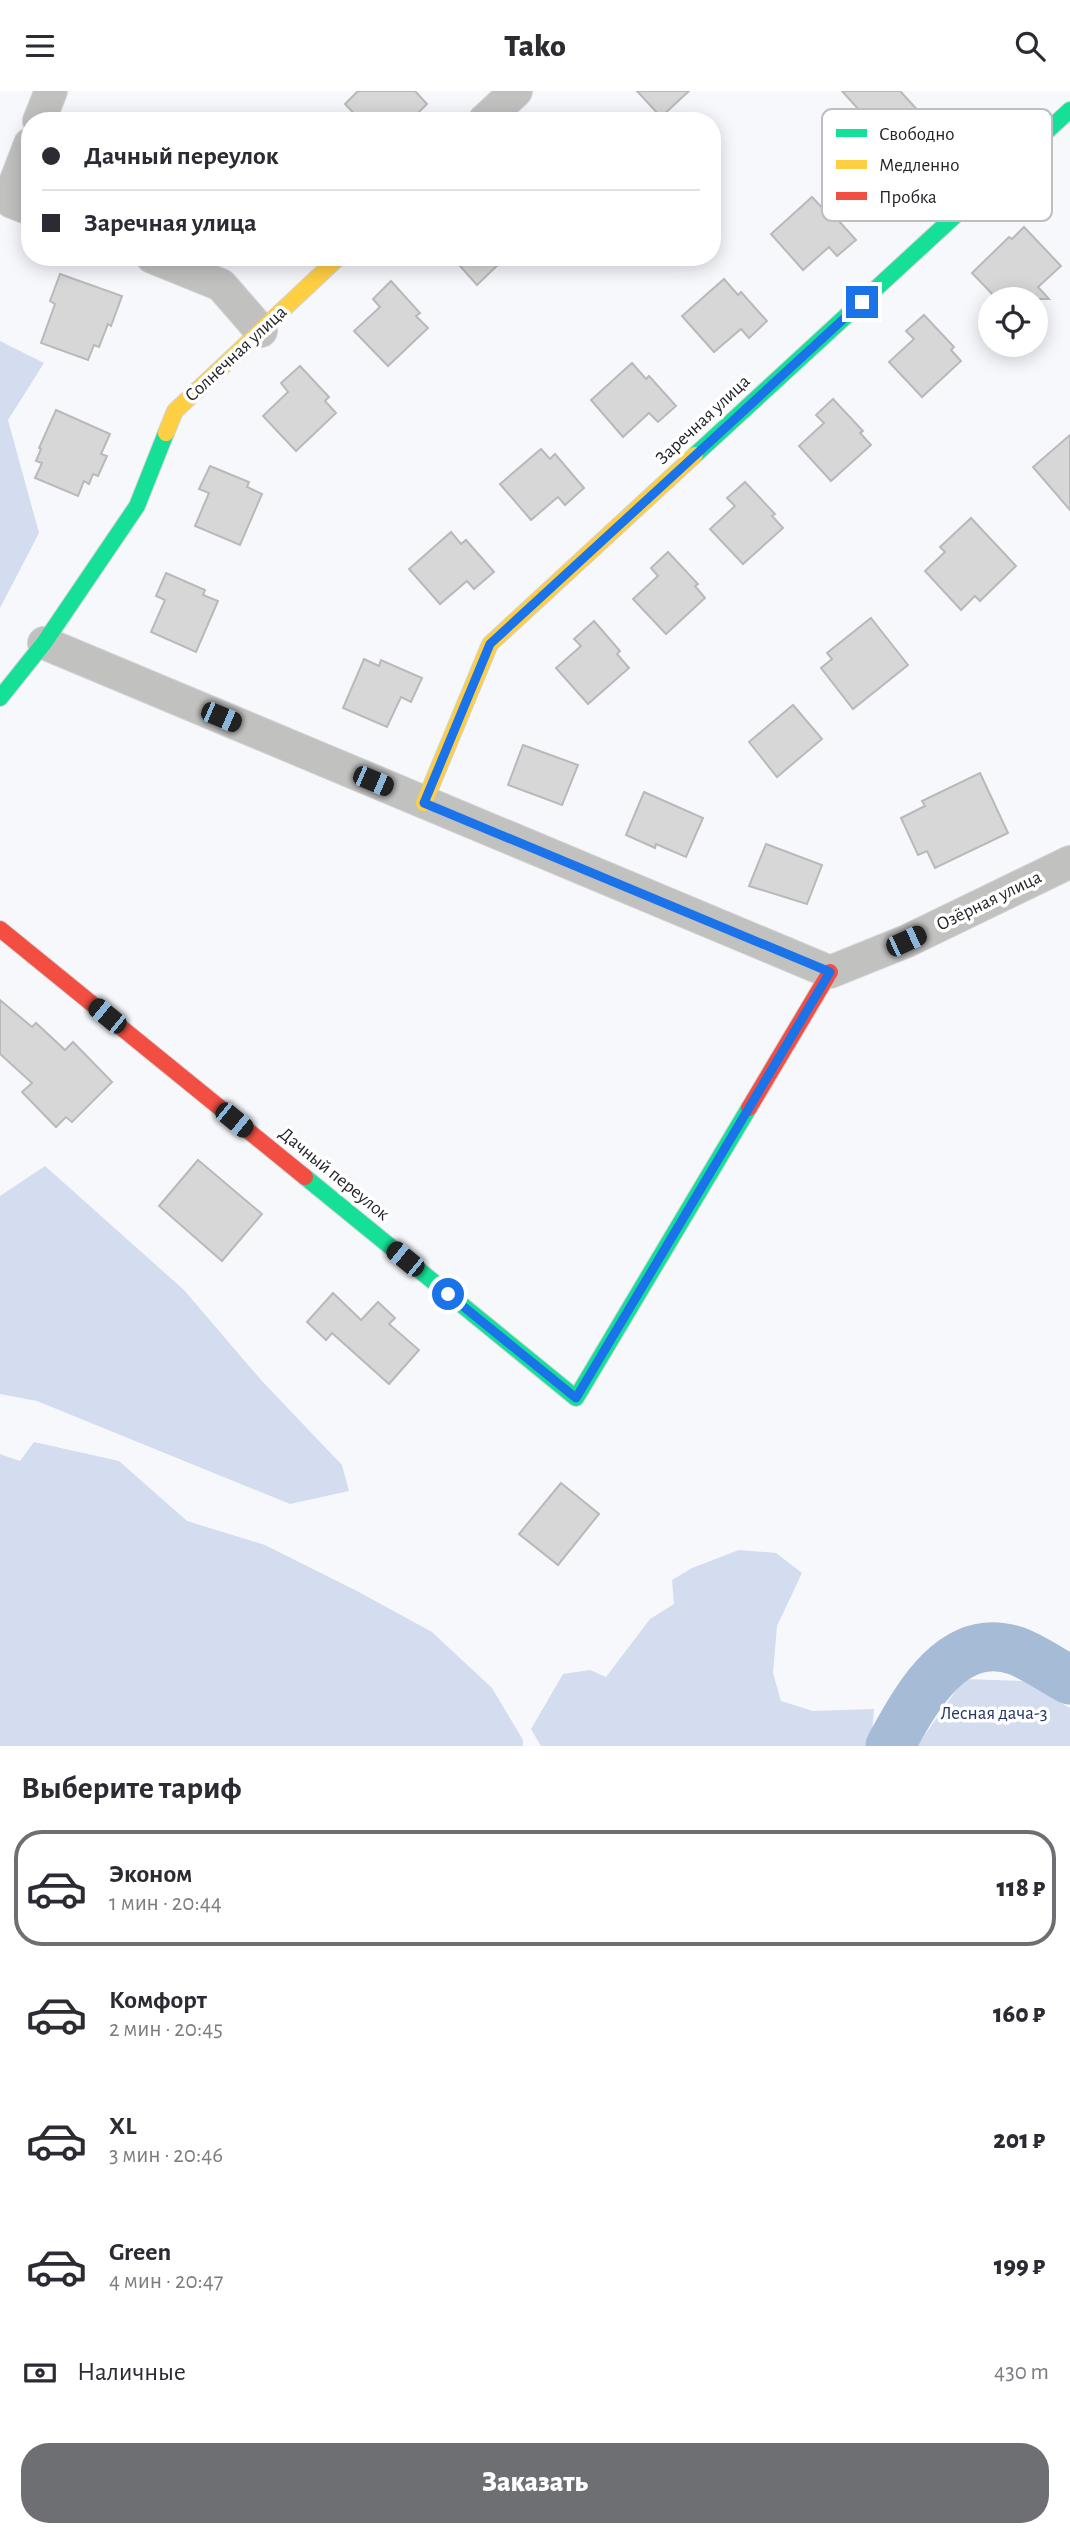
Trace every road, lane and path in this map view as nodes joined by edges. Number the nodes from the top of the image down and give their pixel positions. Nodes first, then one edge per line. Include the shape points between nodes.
1 (51, 91) edge
2 (516, 91) edge
3 (1070, 110) edge
4 (43, 112) edge
5 (494, 112) edge
6 (1052, 127) edge
7 (21, 167) edge
8 (21, 206) edge
9 (949, 221) edge
10 (174, 266) edge
11 (330, 266) edge
12 (261, 331) junction
13 (44, 643) junction
14 (0, 698) edge
15 (424, 803) junction
16 (1070, 862) edge
17 (0, 929) edge
18 (830, 972) junction

1 - 4 street
2 - 5 street
3 - 6 street, Заречная улица
7 - 8 street via 10,196
9 - 15 street, Заречная улица via 490,644
10 - 12 street via 221,285
11 - 12 street, Солнечная улица
12 - 13 street, Солнечная улица via 175,411 137,506
13 - 14 street, Солнечная улица
13 - 15 street
15 - 18 street
16 - 18 street, Озёрная улица
17 - 18 street, Дачный переулок via 576,1398

